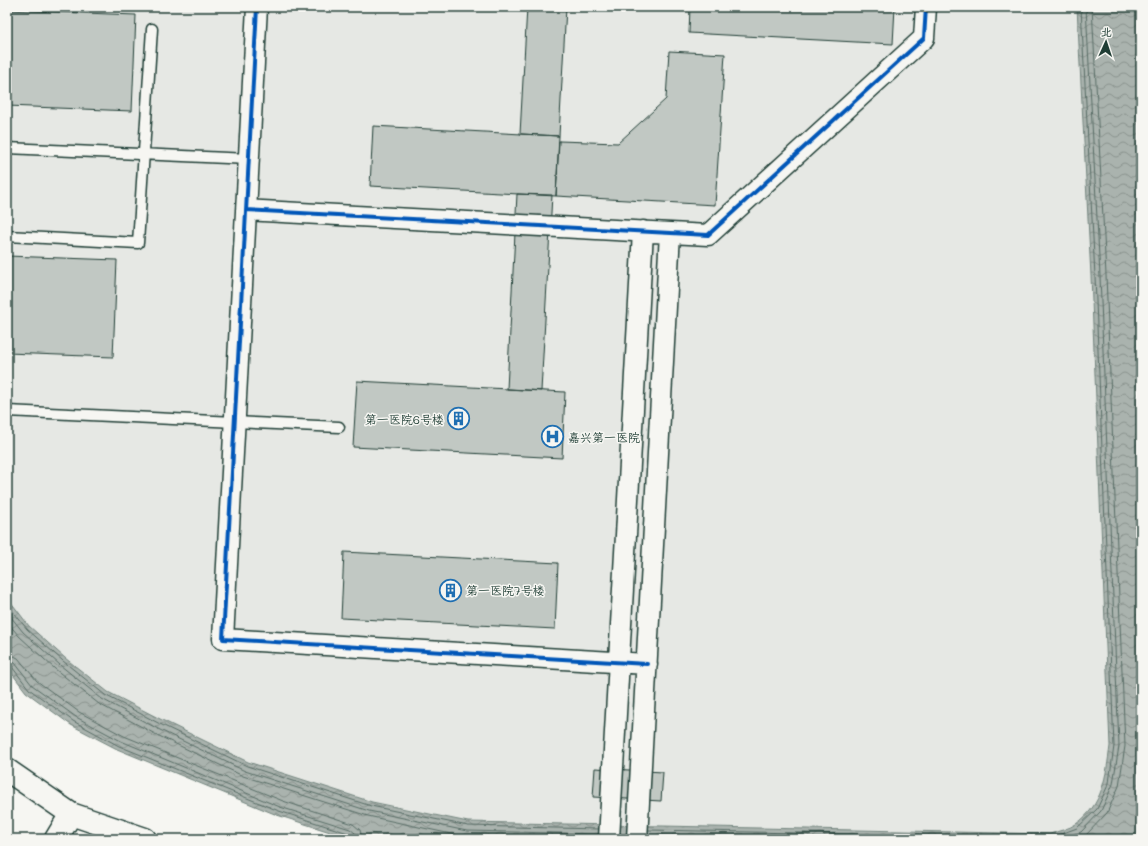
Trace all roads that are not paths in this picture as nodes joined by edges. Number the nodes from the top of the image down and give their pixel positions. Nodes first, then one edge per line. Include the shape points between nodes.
1 (258, 7) edge
2 (926, 7) edge
3 (152, 29) dead end
4 (7, 148) edge
5 (144, 154) junction
6 (249, 159) junction
7 (246, 210) junction
8 (643, 231) junction
9 (670, 233) junction
10 (7, 236) edge
11 (7, 411) edge
12 (235, 422) junction
13 (339, 427) dead end
14 (619, 662) junction
15 (647, 664) junction
16 (7, 770) edge
17 (71, 814) junction
18 (56, 839) edge
19 (145, 839) edge
20 (609, 839) edge
21 (637, 839) edge

1 - 6 street
2 - 9 street via 924,38 708,235
3 - 5 lane
4 - 5 lane
5 - 6 lane
5 - 10 lane via 138,243
6 - 7 street
7 - 8 street
7 - 12 street
8 - 9 street
8 - 14 street
9 - 15 street
11 - 12 lane
12 - 13 lane
12 - 14 street via 224,639
14 - 15 street
14 - 20 street
15 - 21 street
16 - 17 street
17 - 18 street
17 - 19 street

